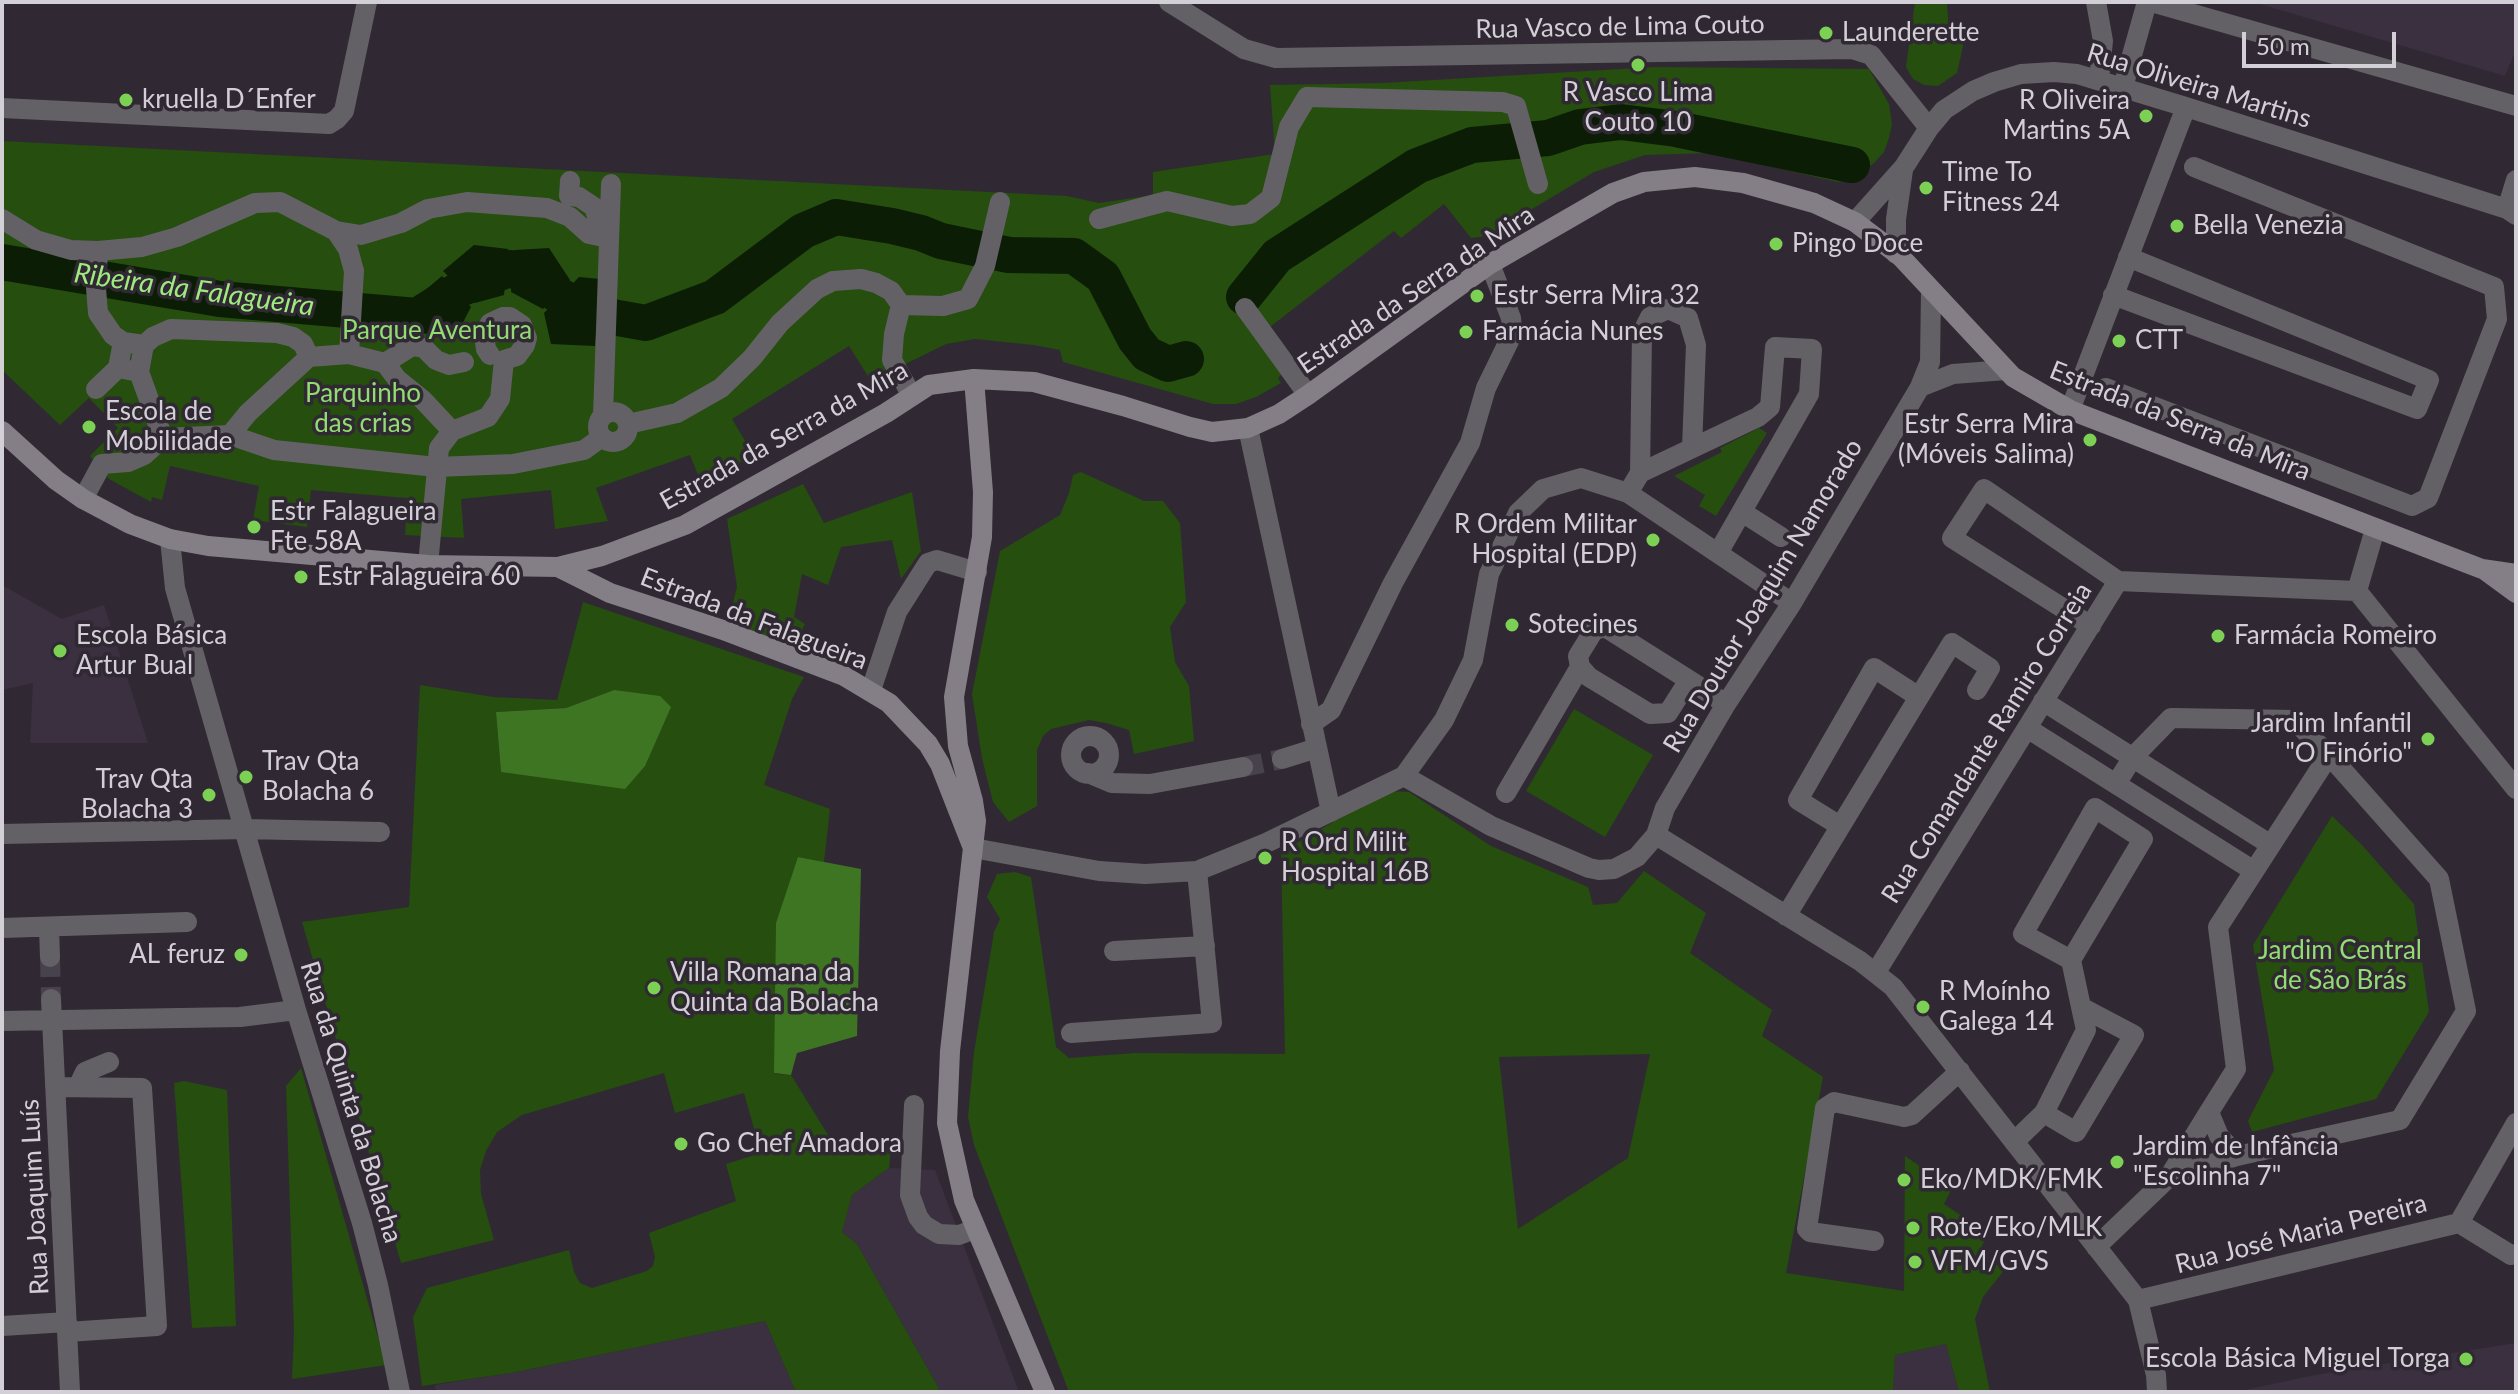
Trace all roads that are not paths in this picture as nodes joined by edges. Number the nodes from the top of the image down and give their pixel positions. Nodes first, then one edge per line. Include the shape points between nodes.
1 (367, 2) edge
2 (1169, 2) edge
3 (2096, 2) edge
4 (2149, 2) edge
5 (2099, 80) junction
6 (2123, 87) junction
7 (2516, 106) edge
8 (2186, 107) junction
9 (2, 108) edge
10 (1929, 128) junction
11 (1904, 167) junction
12 (2194, 167) dead end
13 (2516, 180) edge
14 (570, 181) dead end
15 (611, 184) dead end
16 (1538, 184) dead end
17 (1000, 202) dead end
18 (2512, 212) edge
19 (2, 219) edge
20 (1099, 219) dead end
21 (1855, 222) junction
22 (387, 228) junction
23 (336, 231) junction
24 (1896, 254) junction
25 (98, 255) junction
26 (2128, 257) junction
27 (1490, 264) junction
28 (354, 271) junction
29 (1931, 290) junction
30 (2113, 295) junction
31 (901, 305) junction
32 (1245, 308) dead end
33 (123, 342) junction
34 (144, 345) junction
35 (349, 354) junction
36 (490, 355) dead end
37 (309, 357) junction
38 (464, 362) dead end
39 (385, 363) junction
40 (118, 368) junction
41 (2006, 370) junction
42 (139, 372) junction
43 (974, 379) junction
44 (1920, 387) junction
45 (2106, 388) dead end
46 (96, 389) dead end
47 (1308, 395) junction
48 (912, 396) junction
49 (2070, 410) junction
50 (2171, 413) junction
51 (603, 426) junction
52 (1248, 428) junction
53 (2, 431) edge
54 (452, 431) junction
55 (230, 435) junction
56 (163, 438) junction
57 (2158, 443) junction
58 (1692, 448) junction
59 (436, 467) junction
60 (1640, 473) junction
61 (1628, 493) junction
62 (83, 499) junction
63 (1742, 512) junction
64 (2375, 529) junction
65 (1781, 537) dead end
66 (170, 539) junction
67 (1718, 553) junction
68 (428, 565) junction
69 (558, 567) junction
70 (2482, 569) junction
71 (977, 572) junction
72 (2516, 574) edge
73 (2118, 581) junction
74 (2357, 591) junction
75 (2516, 593) edge
76 (1792, 603) junction
77 (2091, 626) junction
78 (1580, 667) junction
79 (1689, 680) junction
80 (871, 690) junction
81 (1977, 690) dead end
82 (1919, 697) junction
83 (2043, 701) junction
84 (1726, 704) junction
85 (1311, 724) junction
86 (2027, 728) junction
87 (958, 746) junction
88 (1317, 748) junction
89 (933, 752) junction
90 (2329, 755) junction
91 (2133, 757) junction
92 (1282, 759) tunnel mouth
93 (1243, 767) tunnel mouth
94 (1088, 773) dead end
95 (1404, 776) junction
96 (2116, 784) junction
97 (2516, 789) edge
98 (1506, 793) dead end
99 (1331, 812) junction
100 (2162, 813) junction
101 (1840, 826) junction
102 (245, 829) junction
103 (380, 832) dead end
104 (2, 834) edge
105 (1656, 835) junction
106 (2143, 839) junction
107 (2271, 845) junction
108 (973, 848) junction
109 (1197, 871) junction
110 (2254, 871) junction
111 (1786, 916) junction
112 (187, 922) dead end
113 (2, 928) edge
114 (49, 928) junction
115 (1205, 946) junction
116 (1114, 951) dead end
117 (50, 957) tunnel mouth
118 (2071, 960) junction
119 (1876, 972) junction
120 (51, 999) tunnel mouth
121 (2081, 1007) junction
122 (296, 1010) junction
123 (2, 1021) edge
124 (52, 1021) junction
125 (1071, 1033) dead end
126 (109, 1062) dead end
127 (1960, 1071) junction
128 (55, 1087) junction
129 (78, 1087) junction
130 (914, 1105) dead end
131 (2209, 1112) junction
132 (2044, 1113) junction
133 (2516, 1123) edge
134 (2014, 1142) junction
135 (2237, 1156) junction
136 (2169, 1177) junction
137 (2459, 1223) junction
138 (975, 1229) junction
139 (1874, 1241) dead end
140 (2096, 1247) junction
141 (2516, 1254) edge
142 (2138, 1300) junction
143 (2, 1326) edge
144 (67, 1327) junction
145 (70, 1392) edge
146 (398, 1392) edge
147 (1045, 1392) edge
148 (2157, 1392) edge

1 - 9 street via 344,111 329,124
2 - 10 street, Rua Vasco de Lima Couto via 1244,49 1276,58 1852,49 1871,55
3 - 5 street via 2103,41
4 - 6 street
4 - 7 street
5 - 6 street, Rua Oliveira Martins
5 - 10 street, Rua Oliveira Martins via 2054,72 2021,74 1973,91 1944,110
6 - 8 street, Rua Oliveira Martins
8 - 18 street, Rua Oliveira Martins
8 - 26 street
10 - 11 street, Rua Oliveira Martins
11 - 21 street, Rua Oliveira Martins
11 - 24 street, Rua Oliveira Martins
12 - 50 street via 2494,287 2497,319 2428,498 2412,506
13 - 18 street
14 - 22 street via 569,196 594,207 599,236 547,208 467,202 428,209
15 - 51 street
16 - 20 street via 1516,106 1307,97 1289,127 1271,198 1250,214 1232,216 1167,201
17 - 31 street via 985,266 968,299 943,306
19 - 25 street via 36,240
21 - 24 street, Estrada da Serra da Mira
21 - 27 street, Estrada da Serra da Mira via 1814,203 1743,183 1658,179 1613,193
22 - 23 street via 361,235
22 - 28 street via 366,248
23 - 25 street via 280,202 255,203 177,237
23 - 28 street
24 - 29 street, Estrada da Serra da Mira
25 - 33 street via 98,313
26 - 30 street
26 - 30 street via 2429,380 2417,409
27 - 47 street, Estrada da Serra da Mira
27 - 85 street via 1512,329 1486,388 1470,443 1331,710
28 - 35 street
29 - 41 street, Estrada da Serra da Mira
29 - 44 street, Rua Doutor Joaquim Namorado via 1930,362
30 - 49 street
31 - 48 street via 892,360
31 - 51 street via 876,283 848,279 825,285 780,323 721,388 677,413 628,424 617,441 612,442
32 - 47 street
33 - 34 street
33 - 40 street
34 - 37 street via 171,329 277,333 303,344
34 - 42 street
35 - 37 street
35 - 39 street
36 - 54 street via 484,342 490,323 510,317 522,325 525,345 517,356 504,360 500,399 488,417
37 - 55 street
38 - 39 street via 449,365 412,346
39 - 54 street
40 - 42 street
40 - 46 street
41 - 44 street via 1953,374
41 - 49 street, Estrada da Serra da Mira
42 - 56 street
43 - 48 street, Estrada da Serra da Mira via 929,385
43 - 52 street, Estrada da Serra da Mira via 1034,382 1212,432
43 - 71 street via 983,492
44 - 76 street, Rua Doutor Joaquim Namorado
45 - 50 street
47 - 52 street, Estrada da Serra da Mira
48 - 69 street, Estrada da Serra da Mira via 685,525
49 - 57 street, Estrada da Serra da Mira
50 - 57 street
51 - 59 street via 584,450 513,464
52 - 85 street
53 - 62 street, Estrada da Falagueira
54 - 59 street via 439,448
55 - 56 street
55 - 59 street via 274,450
56 - 62 street via 128,462 102,464
57 - 64 street, Estrada da Serra da Mira
58 - 60 street
58 - 60 street via 1696,345 1688,318 1668,309 1650,317 1642,333
58 - 63 street via 1770,407 1775,347 1812,349 1809,394
59 - 68 street
60 - 61 street
61 - 67 street
61 - 95 street via 1581,478 1543,489 1518,513 1489,574 1473,660 1444,720
62 - 66 street, Estrada da Falagueira
63 - 65 street
63 - 67 street
64 - 70 street, Estrada da Serra da Mira
64 - 74 street
66 - 68 street, Estrada da Falagueira
66 - 102 street, Rua da Quinta da Bolacha via 175,588
67 - 76 street
68 - 69 street, Estrada da Falagueira
69 - 80 street, Estrada da Falagueira via 610,593 783,651
70 - 72 street, Estrada da Serra da Mira
70 - 75 street, Estrada da Serra da Mira
71 - 80 street via 937,560 928,563 897,612
71 - 87 street via 955,688
73 - 74 street, Rua Comandante Ramiro Correia
73 - 77 street, Rua Comandante Ramiro Correia
73 - 77 street via 1984,489 1952,538
74 - 97 street
76 - 84 street, Rua Doutor Joaquim Namorado
77 - 83 street, Rua Comandante Ramiro Correia
78 - 79 street via 1650,714 1668,713
78 - 79 street via 1578,656 1594,630 1605,627
78 - 98 street
79 - 84 street
80 - 89 street, Estrada da Falagueira
81 - 82 street via 1990,668 1952,643
82 - 101 street
82 - 101 street via 1874,668 1798,800
83 - 86 street, Rua Comandante Ramiro Correia
83 - 91 street
84 - 105 street, Rua Doutor Joaquim Namorado via 1665,808
85 - 88 street
86 - 96 street
86 - 119 street, Rua Comandante Ramiro Correia
87 - 89 street via 946,753
87 - 108 street via 976,811
88 - 92 street
88 - 99 street
89 - 108 street, Estrada da Falagueira
90 - 91 street via 2294,720 2171,718
90 - 107 street
90 - 135 street via 2439,879 2466,1011 2400,1120
91 - 96 street
91 - 107 street
93 - 94 street via 1150,784 1112,783
95 - 99 street
95 - 105 street via 1491,826 1599,870 1637,857
96 - 100 street
99 - 109 street
100 - 106 street
100 - 110 street
101 - 111 street
102 - 103 street
102 - 104 street
102 - 122 street, Rua da Quinta da Bolacha
105 - 111 street
106 - 118 street
106 - 118 street via 2095,808 2023,934
107 - 110 street
108 - 109 street via 1099,871
108 - 138 street, Estrada da Falagueira via 946,1101 957,1174
109 - 115 street
110 - 131 street via 2218,927 2236,1069
111 - 119 street
112 - 114 street
113 - 114 street
114 - 117 street
115 - 116 street
115 - 125 street via 1212,1023
118 - 121 street
119 - 127 street
120 - 124 street, Rua Joaquim Luís
121 - 132 street via 2086,1030
121 - 132 street via 2134,1035 2076,1132
122 - 124 street via 240,1017
122 - 146 street, Rua da Quinta da Bolacha via 362,1223
123 - 124 street
124 - 128 street, Rua Joaquim Luís
126 - 129 street via 85,1072
127 - 134 street
127 - 139 street via 1912,1115 1834,1102 1825,1108 1807,1229
128 - 129 street
128 - 144 street, Rua Joaquim Luís
129 - 144 street via 142,1088 157,1326
130 - 138 street via 910,1195 918,1217 939,1234
131 - 135 street via 2219,1136
131 - 136 street
132 - 134 street
133 - 137 street, Rua José Maria Pereira
134 - 140 street
135 - 136 street
136 - 140 street
137 - 141 street
137 - 142 street, Rua José Maria Pereira
138 - 147 street, Estrada da Falagueira
140 - 142 street
142 - 148 street
143 - 144 street
144 - 145 street, Rua Joaquim Luís

